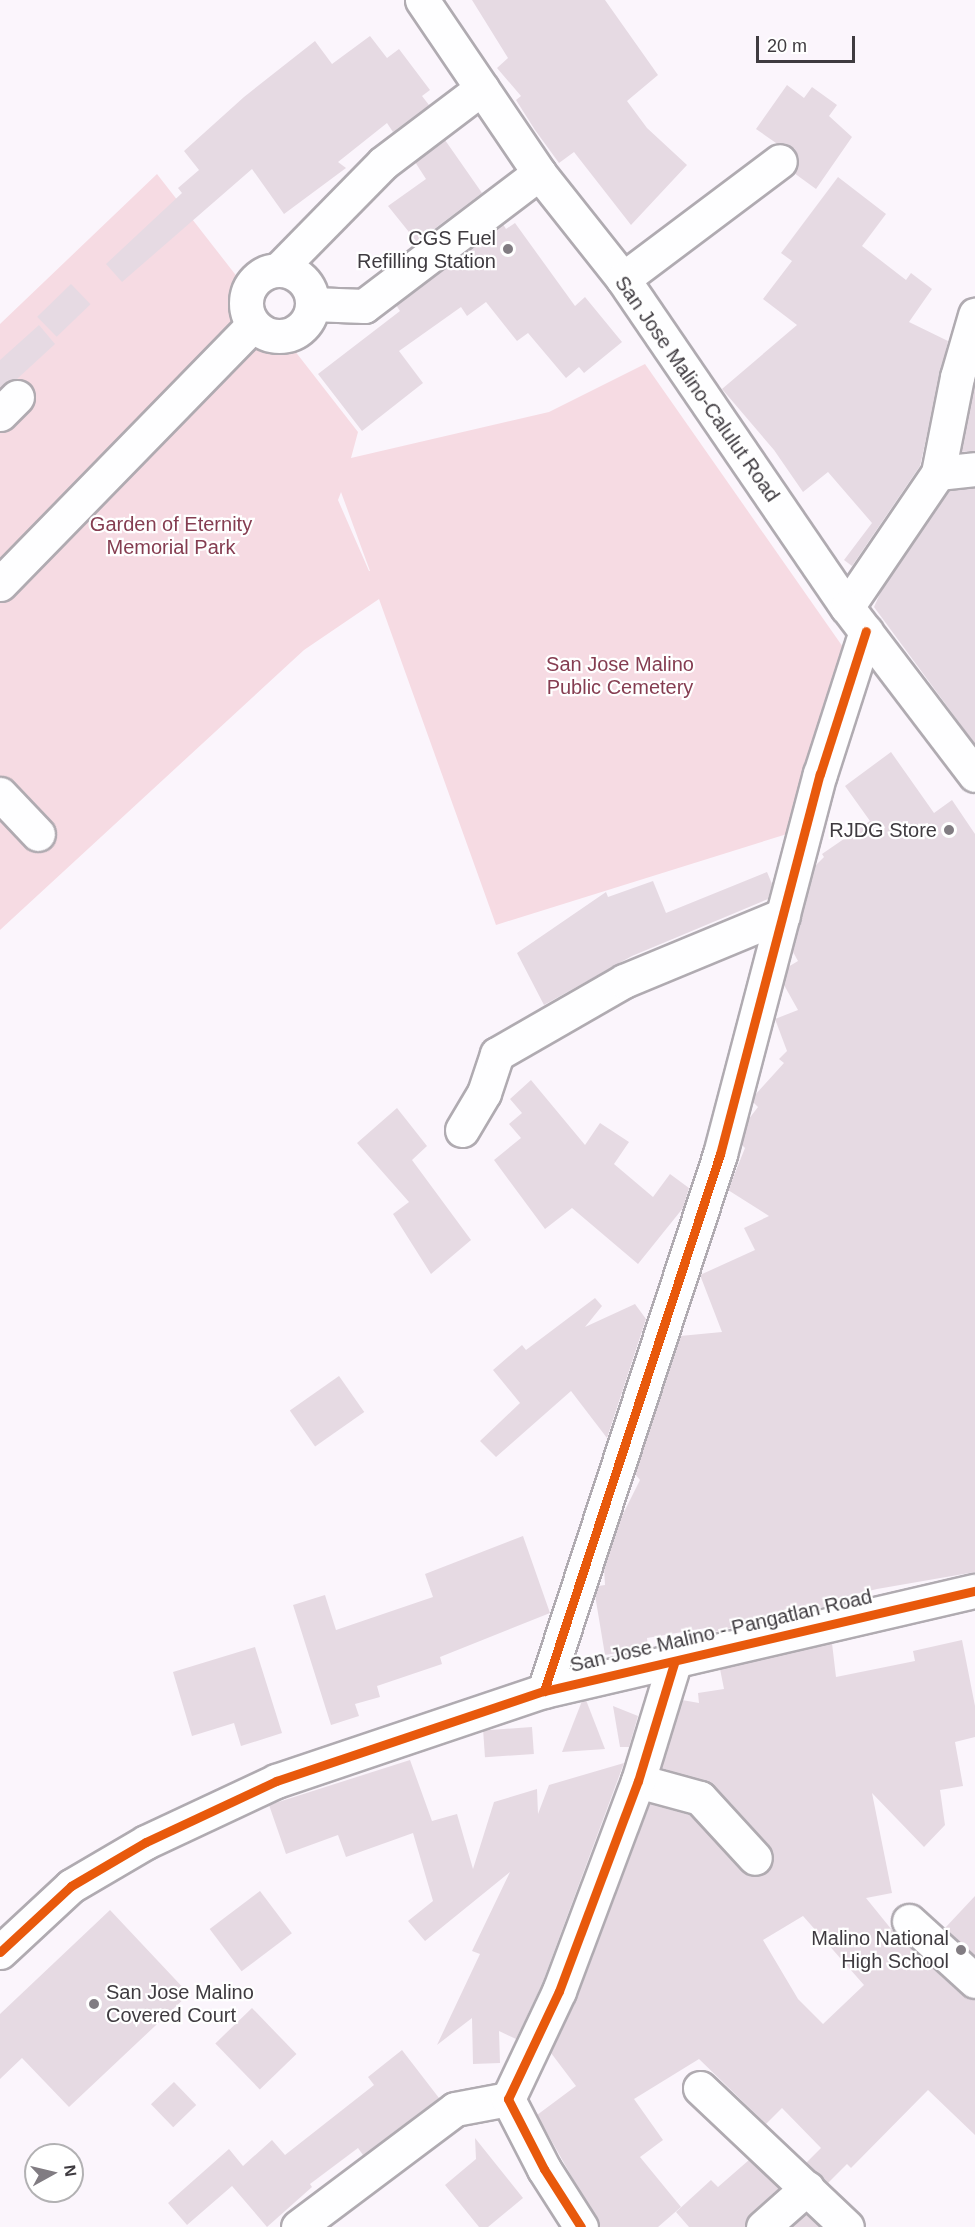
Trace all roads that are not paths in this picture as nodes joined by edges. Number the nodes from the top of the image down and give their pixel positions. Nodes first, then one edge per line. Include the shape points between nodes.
1 (422, 0) edge
2 (482, 88) junction
3 (780, 161) dead end
4 (539, 172) junction
5 (279, 269) junction
6 (623, 279) junction
7 (312, 304) junction
8 (975, 315) edge
9 (253, 325) junction
10 (975, 468) edge
11 (938, 473) junction
12 (0, 584) edge
13 (857, 619) junction
14 (975, 775) edge
15 (0, 794) edge
16 (38, 834) dead end
17 (783, 915) junction
18 (462, 1130) dead end
19 (975, 1591) edge
20 (674, 1663) junction
21 (543, 1691) junction
22 (638, 1781) junction
23 (755, 1858) dead end
24 (909, 1921) dead end
25 (0, 1952) edge
26 (975, 1981) edge
27 (700, 2088) dead end
28 (508, 2099) junction
29 (807, 2188) junction
30 (298, 2227) edge
31 (581, 2227) edge
32 (763, 2227) edge
33 (847, 2227) edge

1 - 2 street, San Jose Malino-Calulut Road
2 - 4 street, San Jose Malino-Calulut Road
2 - 5 street via 382,163
3 - 6 street
4 - 6 street, San Jose Malino-Calulut Road
4 - 7 street via 364,306
5 - 7 street via 304,281
5 - 9 street via 257,277 248,289 245,300
6 - 13 street, San Jose Malino-Calulut Road
7 - 9 street via 310,315 290,334 267,335
8 - 11 street via 957,377
9 - 12 street
10 - 11 street
11 - 13 street
13 - 14 street, San Jose Malino-Calulut Road
13 - 17 street
15 - 16 street
17 - 18 street via 624,981 497,1054 484,1093
17 - 21 street via 720,1154
19 - 20 street, San Jose Malino - Pangatlan Road
20 - 21 street, San Jose Malino - Pangatlan Road
20 - 22 street
21 - 25 street, San Jose Malino - Pangatlan Road via 276,1781 146,1842 71,1886
22 - 23 street via 700,1798
22 - 28 street via 559,1990
24 - 26 street
27 - 29 street
28 - 30 street via 455,2109
28 - 31 street via 544,2169
29 - 32 street
29 - 33 street

